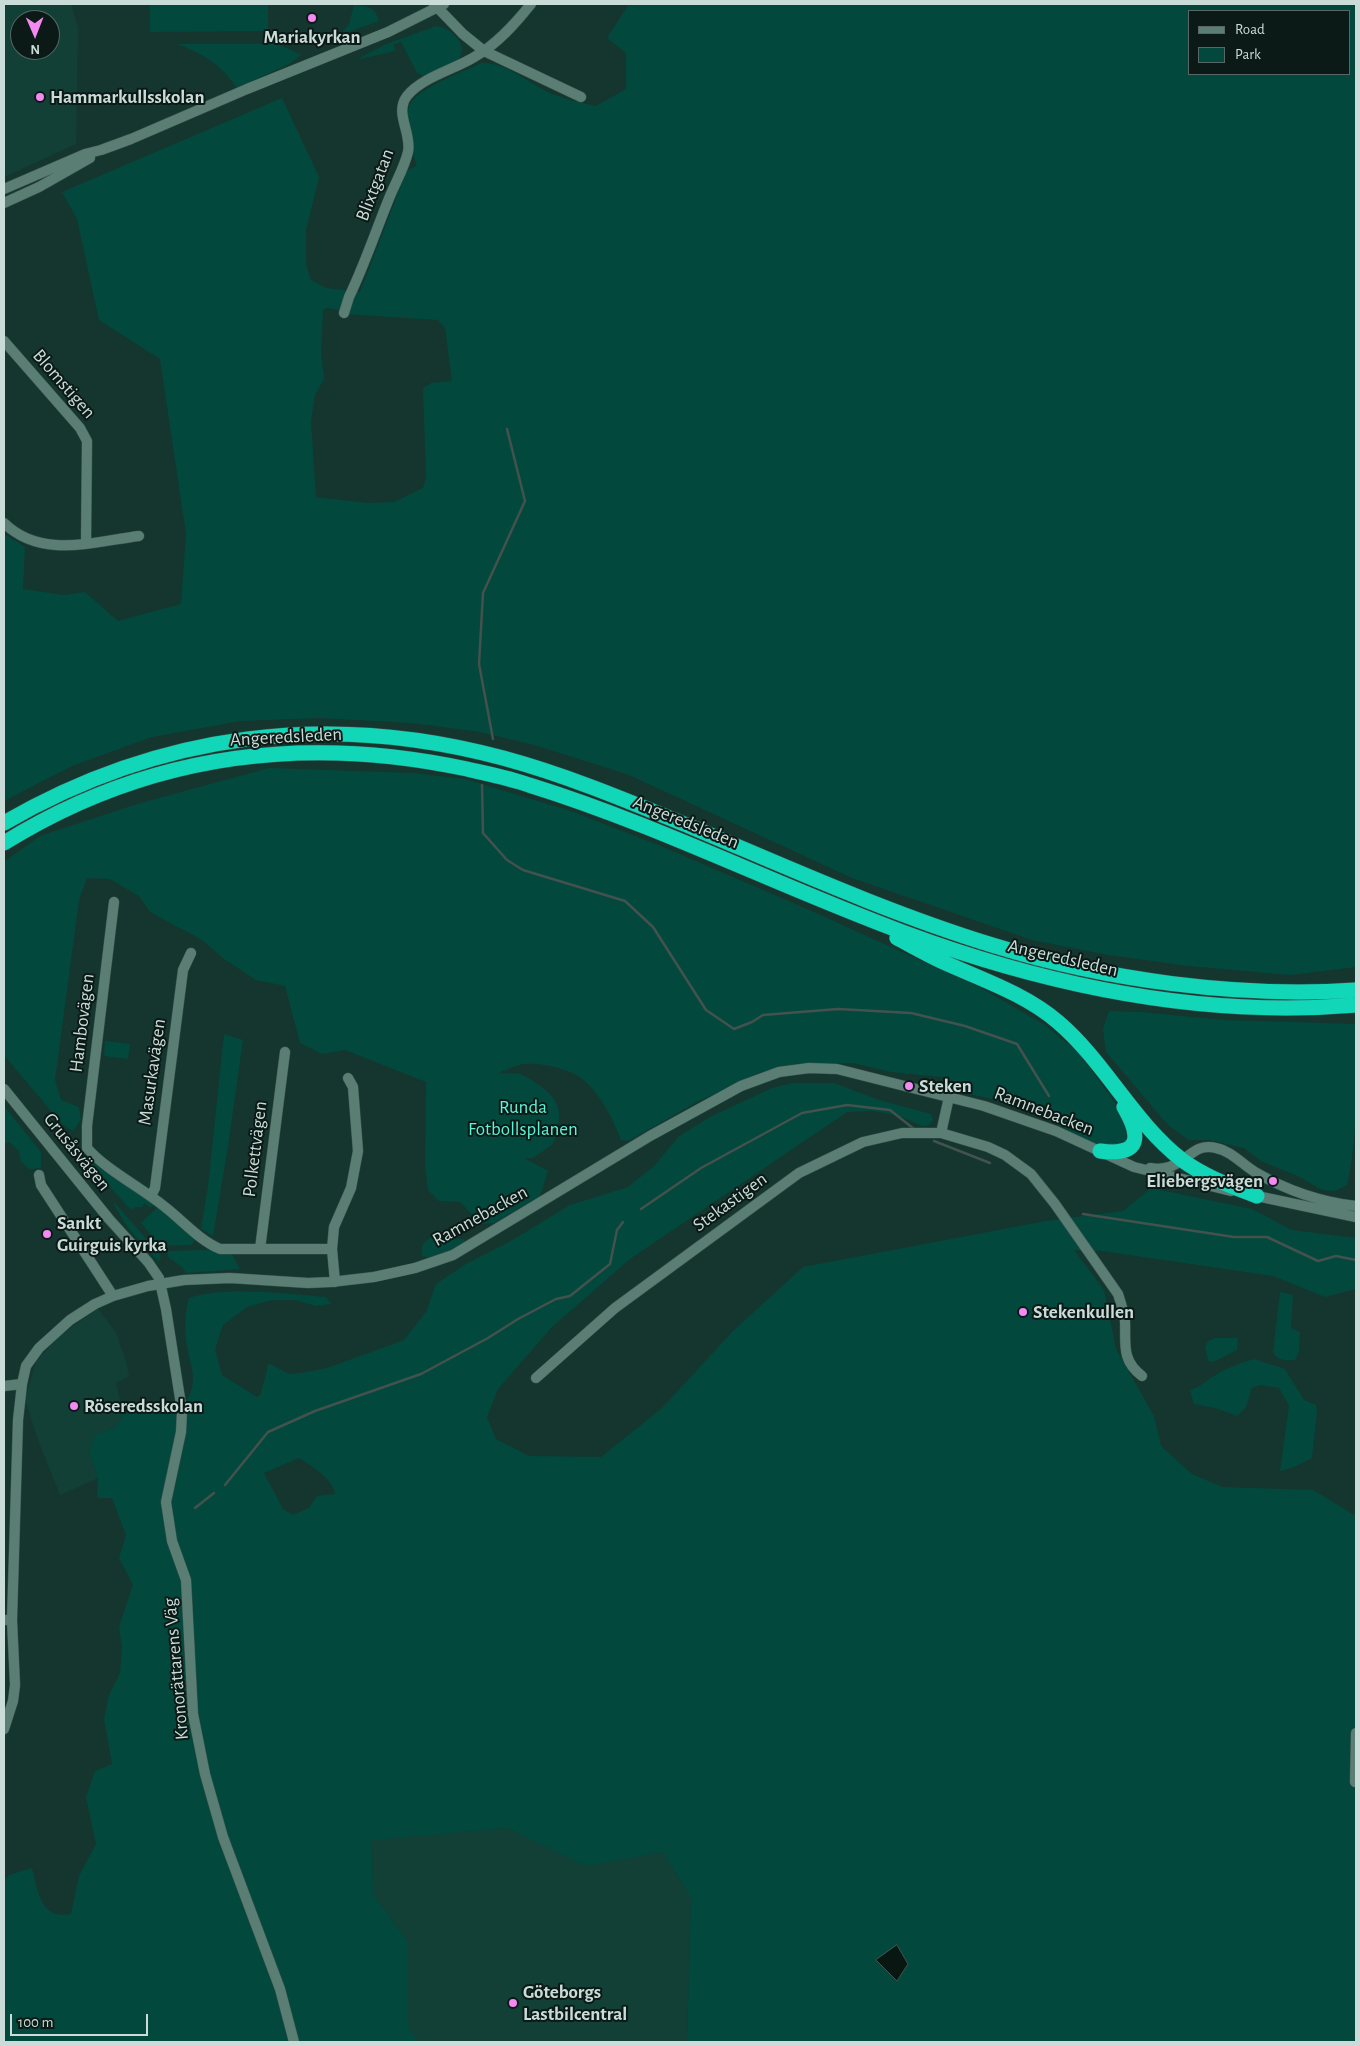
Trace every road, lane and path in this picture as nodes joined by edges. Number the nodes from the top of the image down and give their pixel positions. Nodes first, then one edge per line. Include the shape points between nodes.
1 (531, 4) edge
2 (438, 5) edge
3 (484, 51) junction
4 (581, 97) dead end
5 (102, 150) junction
6 (4, 189) edge
7 (4, 204) edge
8 (344, 313) dead end
9 (4, 341) edge
10 (4, 523) edge
11 (138, 536) dead end
12 (86, 543) junction
13 (4, 823) edge
14 (4, 844) edge
15 (114, 902) dead end
16 (829, 903) junction
17 (191, 954) dead end
18 (1356, 983) edge
19 (1356, 990) edge
20 (1294, 991) junction
21 (1356, 1005) edge
22 (285, 1052) dead end
23 (348, 1078) dead end
24 (1110, 1081) junction
25 (4, 1089) edge
26 (950, 1097) junction
27 (941, 1133) junction
28 (1100, 1152) junction
29 (1182, 1160) junction
30 (1134, 1167) junction
31 (39, 1175) dead end
32 (151, 1196) junction
33 (1257, 1196) junction
34 (1356, 1206) edge
35 (1356, 1217) edge
36 (332, 1248) junction
37 (260, 1249) junction
38 (335, 1282) junction
39 (161, 1284) junction
40 (113, 1296) junction
41 (1142, 1376) dead end
42 (536, 1378) dead end
43 (22, 1384) junction
44 (4, 1386) edge
45 (8, 1620) edge
46 (4, 1729) edge
47 (1356, 1733) edge
48 (1355, 1782) edge
49 (294, 2042) edge

1 - 3 street, Blixtgatan via 503,36
2 - 3 street via 463,34
2 - 5 street via 388,32
3 - 4 street
3 - 8 street, Blixtgatan via 430,79 406,98 402,116 408,150
5 - 6 street via 85,154
5 - 7 street
9 - 12 street, Blomstigen via 80,428 87,441
10 - 12 street via 29,541 61,546
11 - 12 street
13 - 20 highway, Angeredsleden via 75,786 150,758 186,749 259,737 324,733 418,740 546,771 635,804 846,892 994,946 1154,980
14 - 16 highway, Angeredsleden via 73,805 156,774 236,758 319,752 402,756 527,784 638,823
15 - 32 street, Hambovägen via 87,1126 88,1148
16 - 21 highway, Angeredsleden via 971,955 1078,984 1168,1000 1216,1004 1312,1008
16 - 24 highway via 1045,1012 1077,1041
17 - 32 street, Masurkavägen via 183,970 155,1188
18 - 20 highway
19 - 20 highway, Angeredsleden
22 - 37 street, Polkettvägen
23 - 36 street via 353,1087 358,1151 351,1188 334,1227
24 - 28 highway via 1133,1123 1135,1140 1124,1152
24 - 29 highway
25 - 39 street, Grusåsvägen via 121,1234 148,1262
26 - 27 street
26 - 28 street, Ramnebacken via 1021,1117
26 - 38 street, Ramnebacken via 837,1069 779,1072 741,1086 693,1111 453,1255 414,1268
27 - 41 street via 1005,1155 1023,1166 1041,1185 1118,1294 1123,1311 1125,1349
27 - 42 street, Stekastigen via 902,1133 863,1142 799,1173 615,1308
28 - 30 street, Ramnebacken
29 - 30 street, Ramnebacken via 1164,1168
29 - 33 highway via 1220,1182
29 - 34 street, Ramnebacken via 1201,1148 1216,1148 1290,1189
30 - 33 street, Ramnebacken via 1194,1184
31 - 40 street via 43,1188
32 - 37 street via 211,1245 220,1249
33 - 35 street, Ramnebacken
36 - 37 street
36 - 38 street
38 - 39 street, Ramnebacken via 308,1284 206,1278
39 - 40 street, Ramnebacken
39 - 49 street, Kronorättarens Väg via 182,1411 181,1432 166,1502 172,1540 186,1580 193,1714 223,1838 280,1989
40 - 43 street, Ramnebacken via 70,1320 39,1348 26,1366
43 - 44 street
43 - 45 street, Ramnebacken via 15,1569
45 - 46 street, Ramnebacken via 15,1684
47 - 48 street

